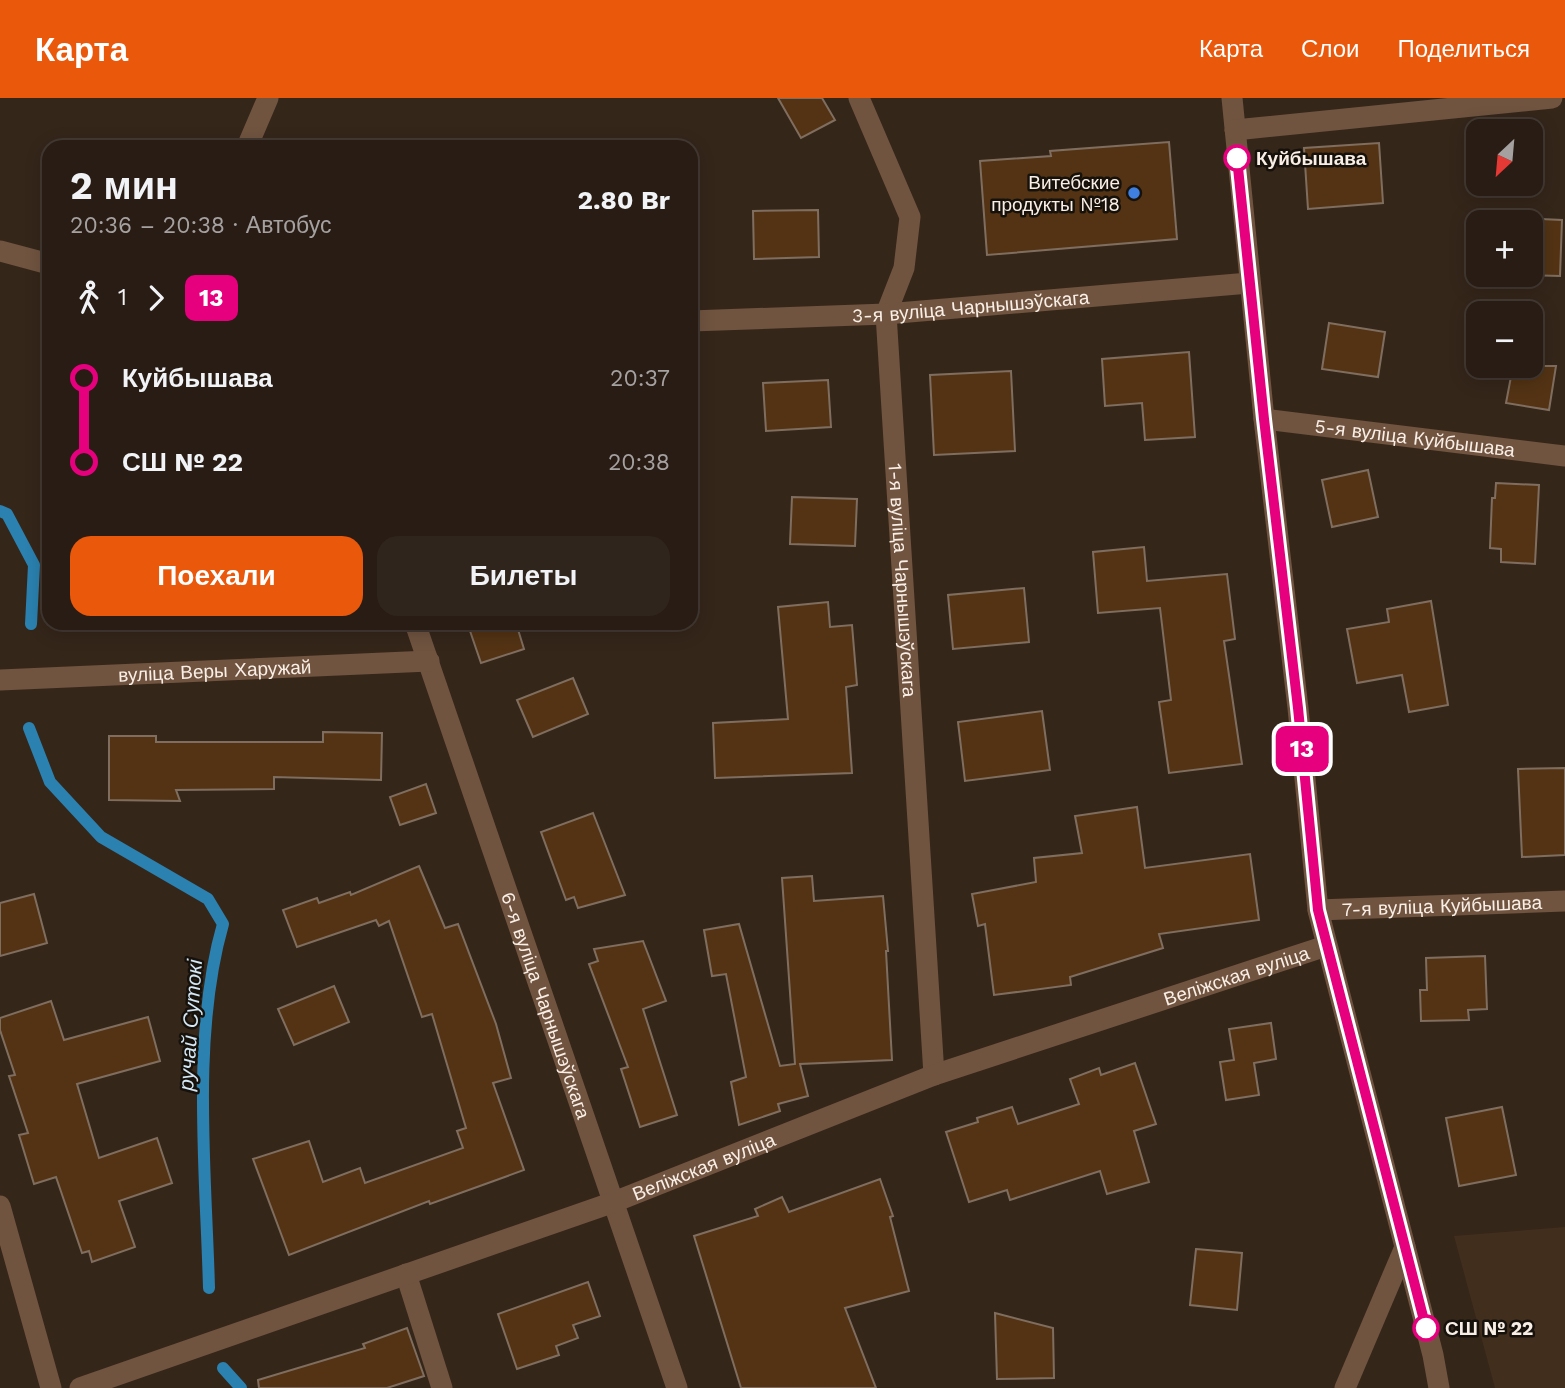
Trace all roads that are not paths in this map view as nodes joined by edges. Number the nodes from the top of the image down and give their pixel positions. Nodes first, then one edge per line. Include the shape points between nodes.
1 (268, 98) edge
2 (859, 98) edge
3 (1232, 98) edge
4 (1552, 98) edge
5 (1235, 130) junction
6 (250, 140) edge
7 (0, 251) edge
8 (42, 262) edge
9 (1249, 283) junction
10 (886, 314) junction
11 (698, 321) edge
12 (1264, 419) junction
13 (1565, 456) edge
14 (418, 630) edge
15 (429, 661) junction
16 (0, 680) edge
17 (1565, 901) edge
18 (1318, 910) junction
19 (1326, 946) junction
20 (934, 1075) junction
21 (614, 1202) junction
22 (0, 1206) edge
23 (1405, 1247) junction
24 (406, 1274) junction
25 (51, 1388) edge
26 (80, 1388) edge
27 (442, 1388) edge
28 (677, 1388) edge
29 (1345, 1388) edge
30 (1439, 1388) edge

1 - 6 street
2 - 10 street, 1-я вуліца Чарнышэўскага via 910,217 904,268
3 - 5 street
4 - 5 street
5 - 9 street
7 - 8 street
9 - 10 street, 3-я вуліца Чарнышэўскага
9 - 12 street
10 - 11 street, 3-я вуліца Чарнышэўскага
10 - 20 street, 1-я вуліца Чарнышэўскага
12 - 13 street, 5-я вуліца Куйбышава
12 - 18 street
14 - 15 street, 6-я вуліца Чарнышэўскага
15 - 16 street, вуліца Веры Харужай
15 - 21 street, 6-я вуліца Чарнышэўскага
17 - 18 street, 7-я вуліца Куйбышава
18 - 19 street
19 - 20 street, Веліжская вуліца
19 - 23 street
20 - 21 street, Веліжская вуліца
21 - 24 street, Веліжская вуліца
21 - 28 street, 6-я вуліца Чарнышэўскага
22 - 25 street
23 - 29 street
23 - 30 street
24 - 26 street, Веліжская вуліца
24 - 27 street

